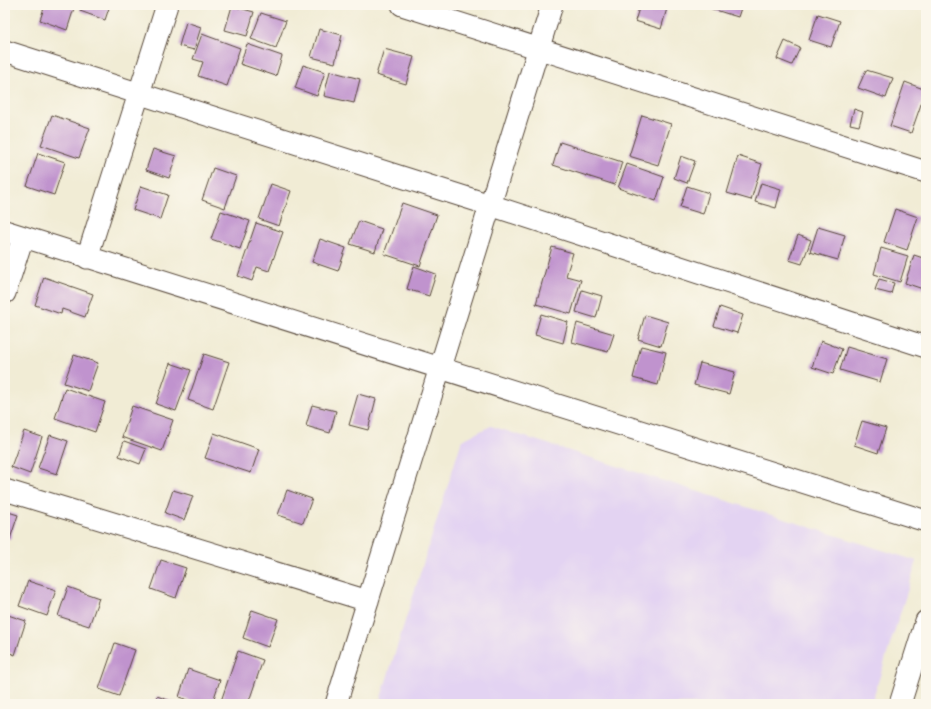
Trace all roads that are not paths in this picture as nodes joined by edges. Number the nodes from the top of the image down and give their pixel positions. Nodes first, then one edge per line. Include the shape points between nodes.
1 (167, 5) edge
2 (402, 5) edge
3 (552, 5) edge
4 (538, 49) junction
5 (5, 52) edge
6 (140, 94) junction
7 (926, 172) edge
8 (490, 205) junction
9 (14, 234) edge
10 (87, 258) junction
11 (5, 293) edge
12 (926, 348) edge
13 (440, 368) junction
14 (5, 490) edge
15 (926, 521) edge
16 (368, 601) junction
17 (926, 622) edge
18 (336, 704) edge
19 (900, 704) edge

1 - 6 street
2 - 4 street
3 - 4 street
4 - 7 street
4 - 8 street
5 - 6 street
6 - 8 street
6 - 10 street
8 - 12 street
8 - 13 street
9 - 10 street
9 - 11 street
10 - 13 street
13 - 15 street
13 - 16 street
14 - 16 street
16 - 18 street
17 - 19 street

